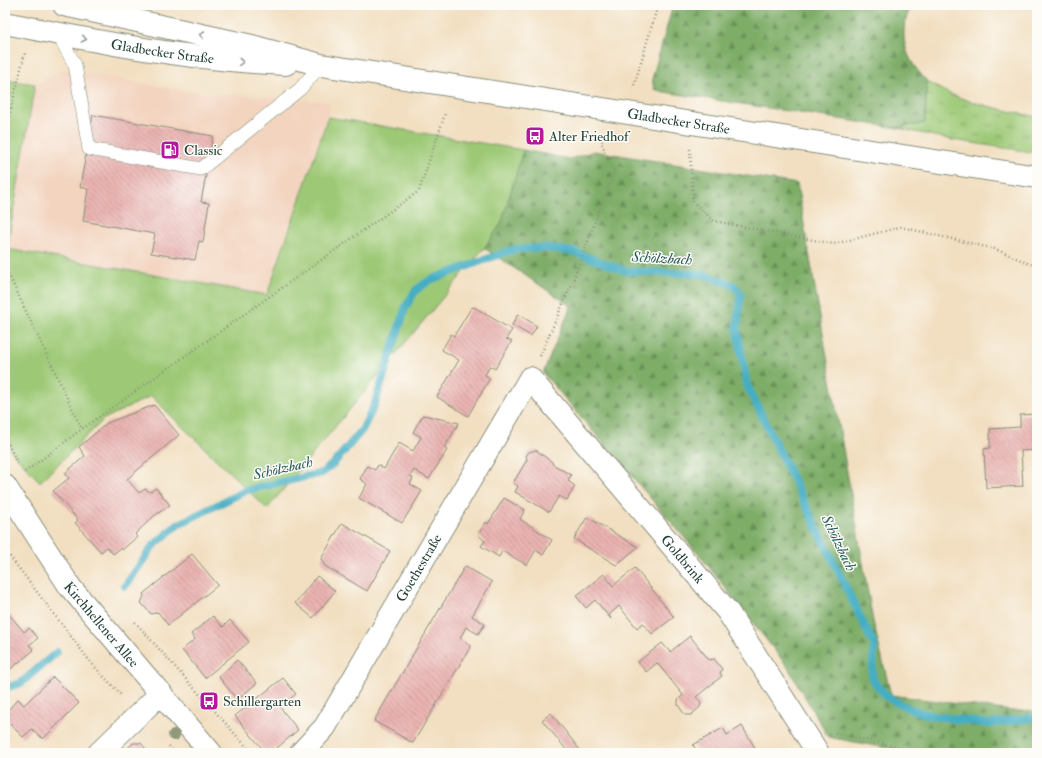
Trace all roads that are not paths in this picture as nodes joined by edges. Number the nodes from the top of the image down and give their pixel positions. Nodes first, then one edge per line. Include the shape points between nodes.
1 (64, 5) edge
2 (5, 23) edge
3 (58, 34) junction
4 (321, 65) junction
5 (1037, 177) edge
6 (530, 378) joint
7 (5, 486) edge
8 (161, 693) junction
9 (99, 753) edge
10 (211, 753) edge
11 (301, 753) edge
12 (818, 753) edge

4 -> 1 main road, Gladbecker Straße via 252,46
2 - 3 main road, Gladbecker Straße
3 -> 4 main road, Gladbecker Straße via 120,46 239,62
3 - 4 lane via 75,64 89,148 201,169 300,89
4 - 5 main road, Gladbecker Straße
6 - 11 main road, Goethestraße via 325,727
6 - 12 main road, Goldbrink via 728,612
7 - 8 main road, Kirchhellener Allee via 70,587
8 - 9 main road
8 - 10 main road, Kirchhellener Allee

